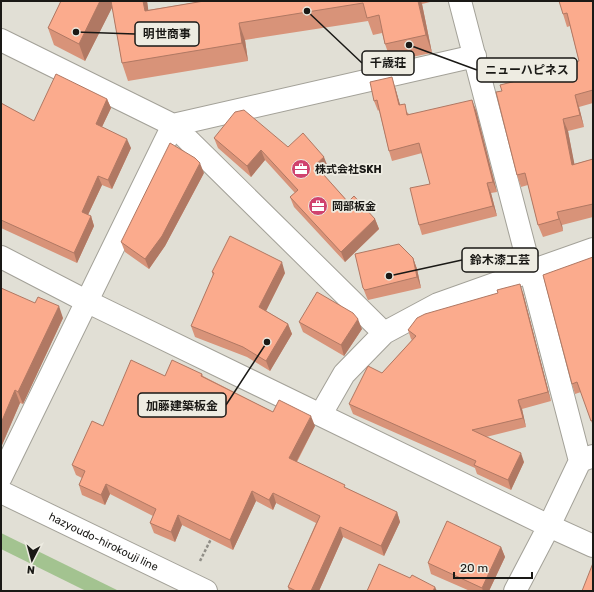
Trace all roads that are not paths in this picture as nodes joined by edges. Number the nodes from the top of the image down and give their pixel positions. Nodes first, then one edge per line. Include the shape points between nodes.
1 (460, 1) edge
2 (1, 40) edge
3 (475, 56) junction
4 (173, 125) junction
5 (593, 249) edge
6 (1, 258) edge
7 (530, 272) junction
8 (86, 301) junction
9 (384, 333) junction
10 (321, 414) junction
11 (586, 459) edge
12 (1, 477) edge
13 (1, 492) edge
14 (549, 526) junction
15 (593, 546) edge
16 (198, 587) edge
17 (516, 591) edge

1 - 3 street
2 - 4 street
3 - 4 street
3 - 7 street
4 - 8 street
4 - 9 street
5 - 7 street
6 - 8 street
7 - 9 street via 438,304
7 - 11 street
8 - 10 street
8 - 12 street
9 - 10 street via 344,374
10 - 14 street
11 - 14 street
13 - 16 street, hazyoudo-hirokouji line
14 - 15 street
14 - 17 street

